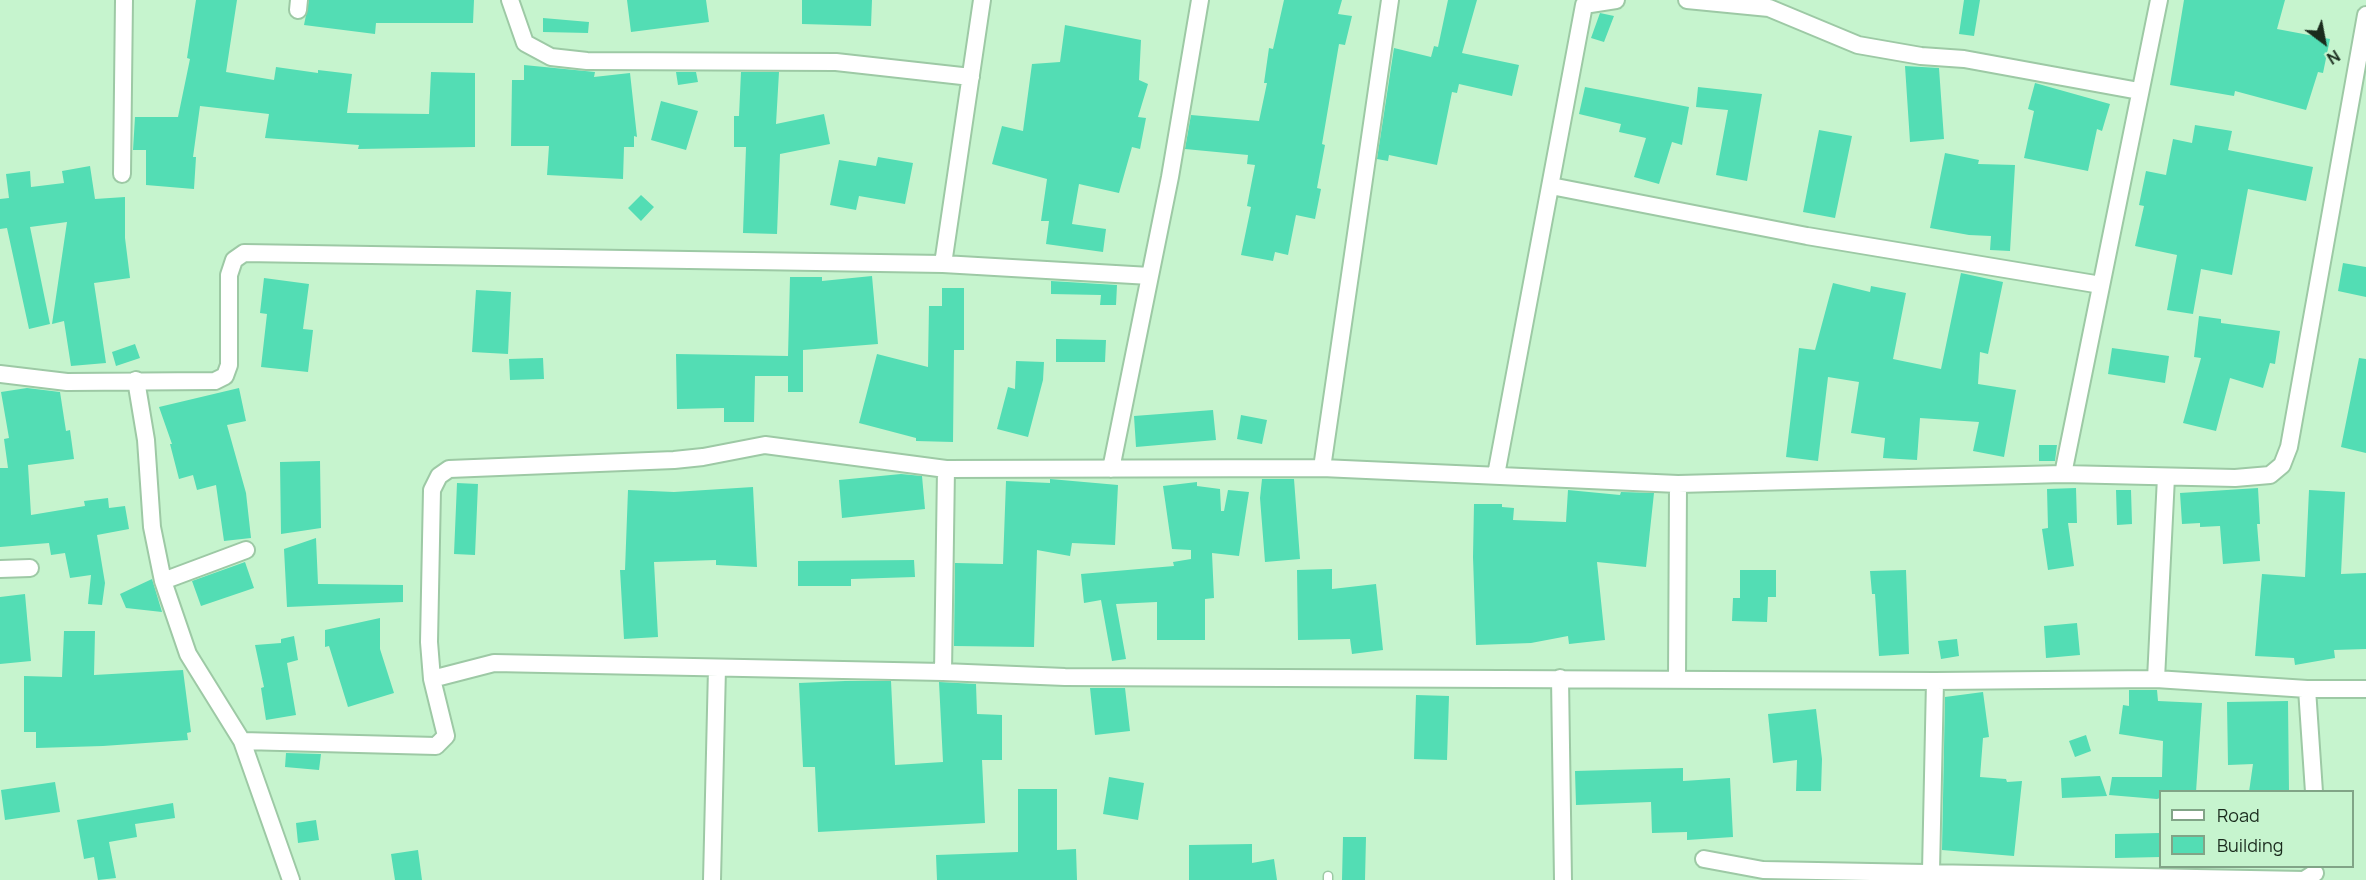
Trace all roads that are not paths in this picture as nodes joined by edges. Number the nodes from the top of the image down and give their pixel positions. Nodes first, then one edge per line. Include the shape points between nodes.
1 (124, 0) edge
2 (510, 0) edge
3 (982, 0) edge
4 (1200, 0) edge
5 (1390, 0) edge
6 (1617, 0) edge
7 (1687, 0) edge
8 (2159, 0) edge
9 (1757, 3) edge
10 (2366, 15) edge
11 (971, 77) junction
12 (2139, 91) junction
13 (122, 174) dead end
14 (1551, 186) junction
15 (943, 264) junction
16 (1150, 276) junction
17 (2101, 285) junction
18 (0, 374) edge
19 (136, 380) junction
20 (1111, 468) junction
21 (1322, 468) junction
22 (946, 469) junction
23 (2063, 474) junction
24 (1496, 475) junction
25 (2166, 477) junction
26 (1678, 484) junction
27 (246, 550) dead end
28 (30, 568) dead end
29 (0, 569) edge
30 (163, 581) junction
31 (717, 668) junction
32 (943, 672) junction
33 (1560, 678) junction
34 (1677, 678) junction
35 (432, 679) junction
36 (2156, 679) junction
37 (1935, 681) junction
38 (2307, 689) junction
39 (2366, 689) edge
40 (242, 741) junction
41 (2314, 790) edge
42 (1704, 859) dead end
43 (1931, 872) junction
44 (2316, 873) edge
45 (2068, 877) edge
46 (291, 880) edge
47 (712, 880) edge
48 (1563, 880) edge

1 - 13 street
2 - 11 street via 525,43 551,57 587,61 837,62
3 - 11 street
4 - 16 street
5 - 21 street
6 - 14 street via 1584,5
7 - 9 street
8 - 12 street
9 - 12 street via 1858,45 1964,59
10 - 25 street via 2289,447 2282,465 2270,475
11 - 15 street
12 - 17 street
14 - 17 street via 1807,236
14 - 24 street
15 - 16 street
15 - 19 street via 244,253 234,260 229,275 229,365 225,376 215,381
16 - 20 street
17 - 23 street
18 - 19 street via 67,382
19 - 30 street via 146,440 152,527
20 - 21 street
20 - 22 street
21 - 24 street
22 - 32 street
22 - 35 street via 765,445 703,458 449,469 439,476 432,490
23 - 25 street
23 - 26 street
24 - 26 street
25 - 36 street
26 - 34 street
27 - 30 street
28 - 29 street
30 - 40 street via 188,654
31 - 32 street
31 - 35 street via 494,663
31 - 47 street
32 - 33 street via 1065,677
33 - 34 street
33 - 48 street
34 - 37 street
35 - 40 street via 446,736 436,746
36 - 37 street
36 - 38 street
37 - 43 street
38 - 39 street
38 - 41 street
40 - 46 street
42 - 43 street via 1762,870
43 - 45 street
44 - 45 street via 2304,880

